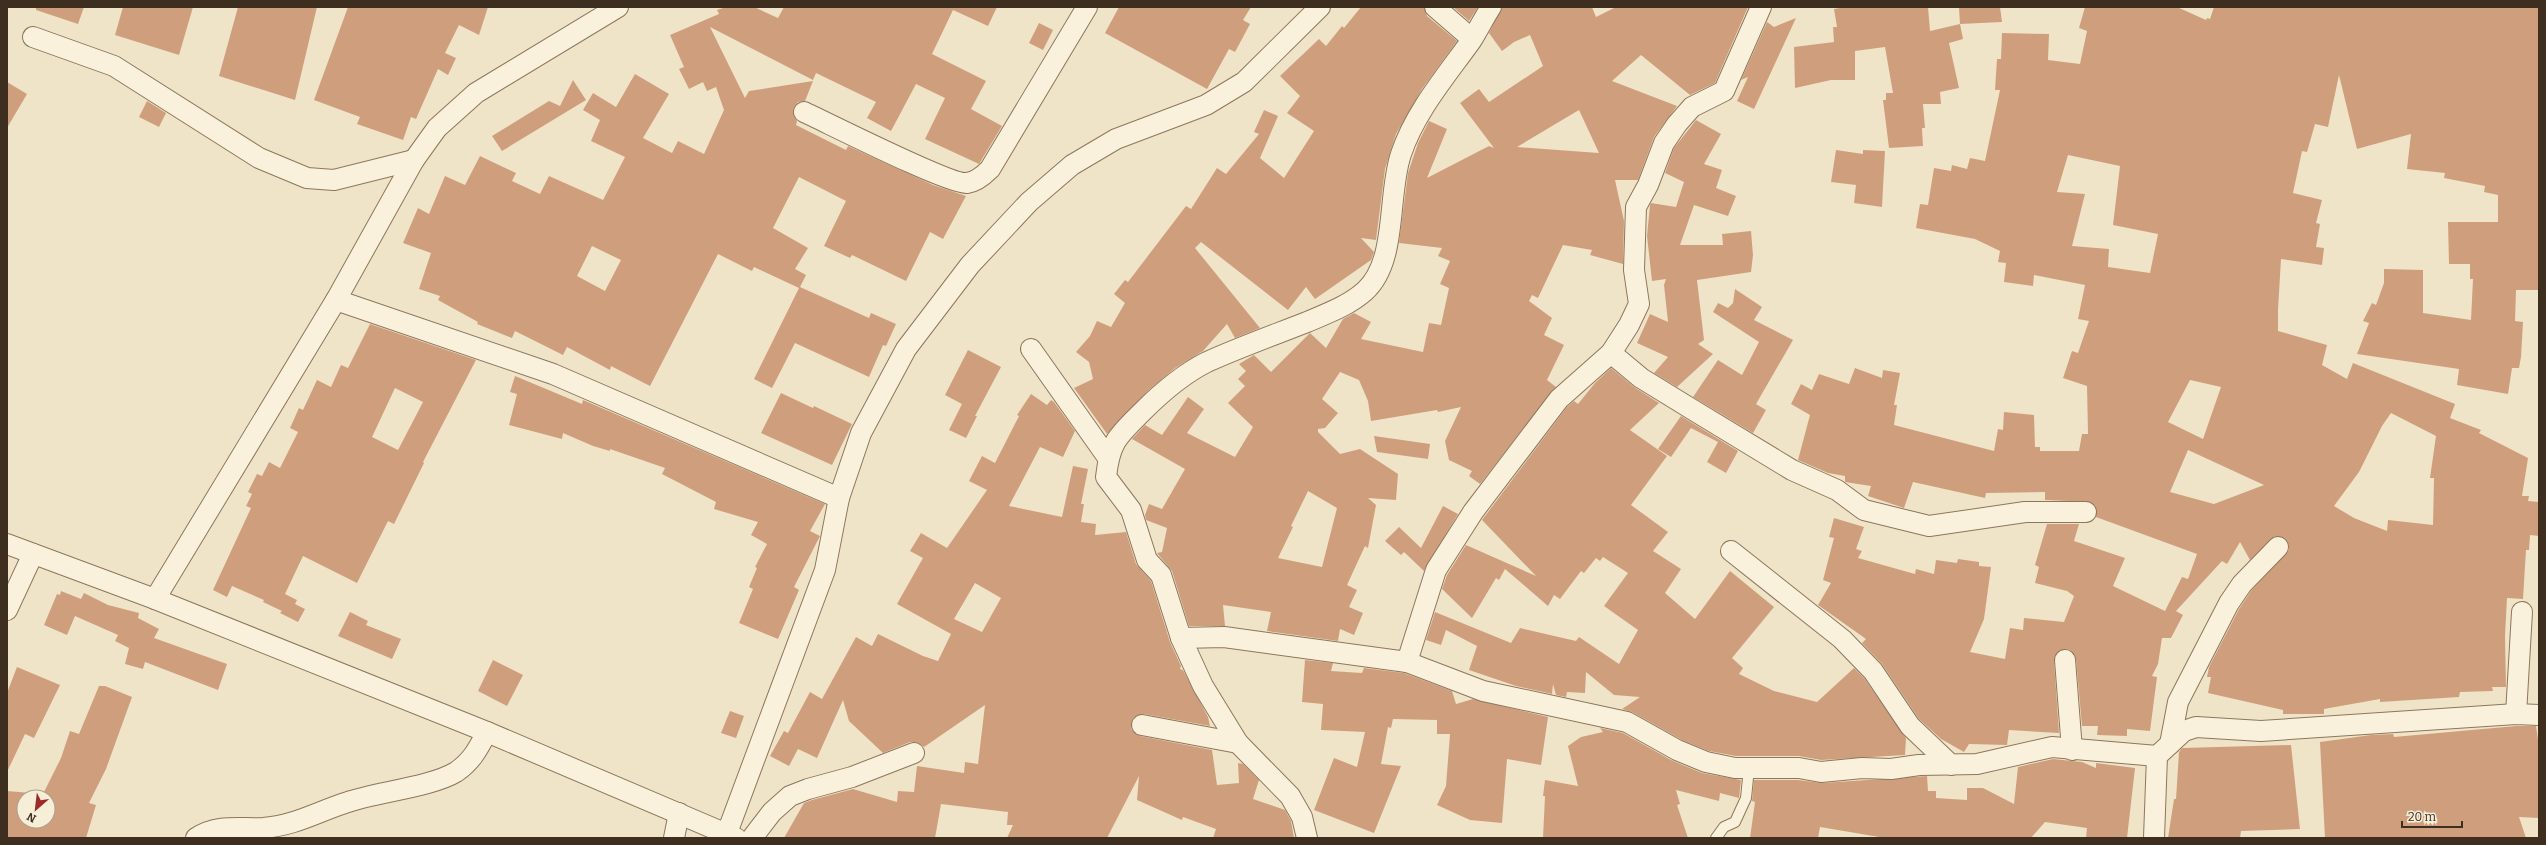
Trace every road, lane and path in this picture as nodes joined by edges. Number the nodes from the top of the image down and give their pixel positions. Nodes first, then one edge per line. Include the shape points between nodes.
1 (618, 7) edge
2 (1087, 7) edge
3 (1320, 7) edge
4 (1435, 7) edge
5 (1491, 7) edge
6 (1761, 7) edge
7 (33, 37) dead end
8 (1472, 39) junction
9 (804, 112) dead end
10 (414, 160) junction
11 (336, 300) junction
12 (1031, 349) dead end
13 (1611, 353) junction
14 (1108, 458) junction
15 (839, 498) junction
16 (2086, 512) dead end
17 (7, 544) edge
18 (2278, 547) dead end
19 (1731, 550) dead end
20 (33, 554) junction
21 (156, 599) junction
22 (7, 610) edge
23 (2522, 612) dead end
24 (1181, 638) junction
25 (2065, 660) dead end
26 (1408, 662) junction
27 (2516, 714) junction
28 (2539, 715) edge
29 (1142, 725) dead end
30 (486, 732) junction
31 (1238, 743) junction
32 (2072, 750) junction
33 (2163, 750) junction
34 (914, 753) dead end
35 (1951, 765) junction
36 (1749, 768) junction
37 (679, 813) junction
38 (731, 836) edge
39 (196, 838) edge
40 (674, 838) edge
41 (752, 838) edge
42 (1307, 838) edge
43 (1716, 838) edge
44 (2154, 838) edge

1 - 10 street via 476,93 437,128
2 - 9 street via 990,169 980,179 966,183 935,173
3 - 15 street via 1244,82 1206,105 1116,139 1072,165 1029,202 970,265 906,349 861,434
4 - 8 street
5 - 8 street
6 - 13 street via 1724,91 1692,107 1677,124 1664,143 1636,207 1634,270 1640,304
7 - 10 street via 114,66 259,158 307,178 334,180
8 - 14 street via 1442,78 1401,153 1380,271 1366,290 1344,306 1207,362 1181,378 1160,394 1116,438
10 - 11 street
11 - 15 street via 553,374
11 - 21 street
12 - 14 street
13 - 16 street via 1642,378 1692,410 1792,470 1837,490 1864,510 1929,526 2025,512
13 - 26 street via 1559,399 1473,512 1436,570
14 - 24 street via 1106,477 1131,510 1147,560 1161,575
15 - 38 street via 824,570
17 - 20 street
18 - 33 street via 2242,584 2229,603 2178,702
19 - 35 street via 1842,639 1873,671 1910,726
20 - 21 street
20 - 22 street
21 - 30 street
23 - 27 street
24 - 26 street via 1224,637
24 - 31 street via 1203,686
25 - 32 street
26 - 36 street via 1483,691 1627,722 1677,750 1706,762
27 - 28 street
27 - 33 street via 2261,731 2196,727 2184,731
29 - 31 street
30 - 37 street
30 - 39 street via 472,760 454,773 347,802 289,823 264,828 232,827 206,831
31 - 42 street via 1290,796 1302,817
32 - 33 street
32 - 35 street via 2052,747 1977,764
33 - 44 street
34 - 41 street via 852,777 808,788 790,796 772,812
35 - 36 street via 1821,772 1799,768
36 - 43 lane via 1746,798 1735,822 1724,827
37 - 38 street
37 - 40 street

